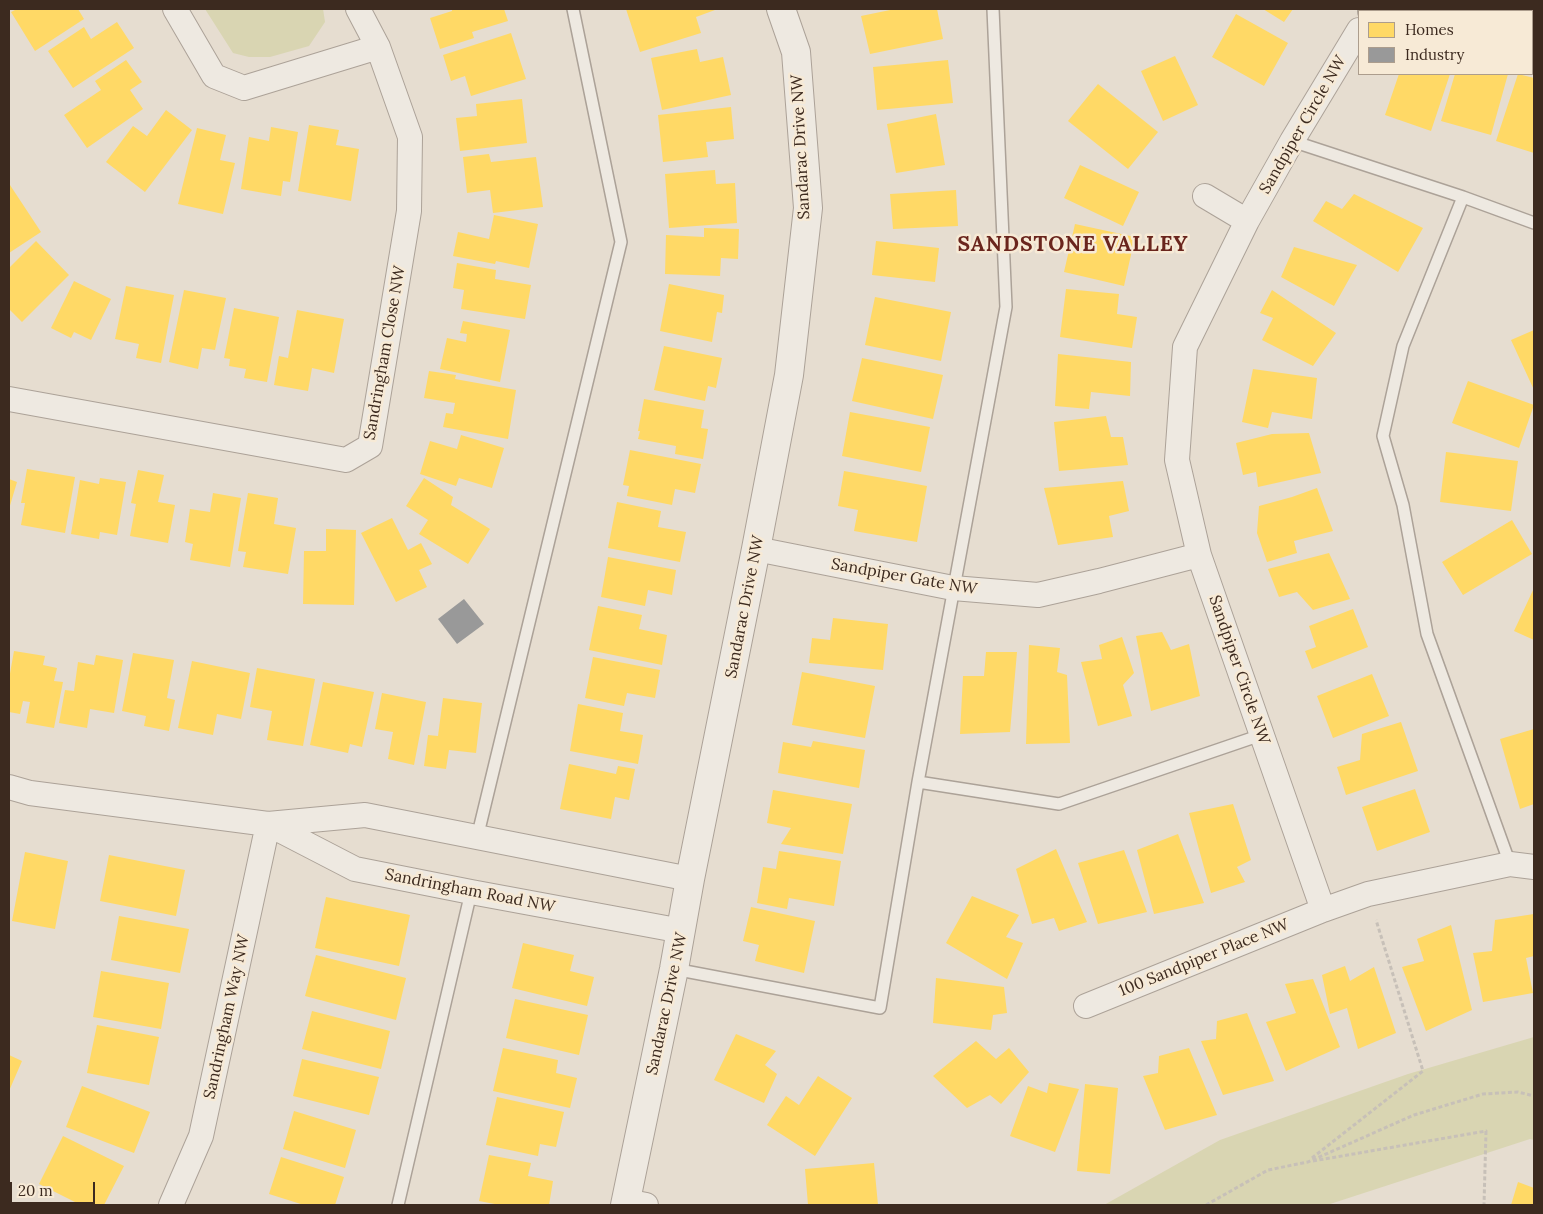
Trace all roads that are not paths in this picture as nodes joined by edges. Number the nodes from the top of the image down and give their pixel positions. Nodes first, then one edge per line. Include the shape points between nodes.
1 (175, 9) edge
2 (358, 9) edge
3 (573, 9) edge
4 (781, 9) edge
5 (993, 9) edge
6 (1358, 32) edge
7 (378, 47) junction
8 (1292, 141) junction
9 (1205, 196) dead end
10 (1463, 197) junction
11 (1247, 221) junction
12 (1534, 223) edge
13 (9, 399) edge
14 (756, 549) junction
15 (1199, 555) junction
16 (953, 588) junction
17 (1261, 735) junction
18 (918, 782) junction
19 (9, 787) edge
20 (268, 824) junction
21 (477, 838) junction
22 (1510, 864) junction
23 (1534, 867) edge
24 (690, 879) junction
25 (471, 892) junction
26 (1323, 910) junction
27 (682, 932) junction
28 (674, 969) junction
29 (1086, 1006) dead end
30 (632, 1204) edge
31 (171, 1205) edge
32 (398, 1205) edge

1 - 7 street via 214,76 244,88
2 - 7 street, Sandringham Close NW
3 - 21 lane via 621,242
4 - 14 street, Sandarac Drive NW via 796,52 808,208 789,375
5 - 16 lane via 1006,307
6 - 8 street, Sandpiper Circle NW
7 - 13 street, Sandringham Close NW via 410,138 410,211 370,446 346,460
8 - 10 lane
8 - 11 street, Sandpiper Circle NW
9 - 11 street
10 - 12 lane
10 - 22 lane via 1402,346 1383,436 1403,506 1427,634
11 - 15 street, Sandpiper Circle NW via 1186,347 1178,460
14 - 16 street, Sandpiper Gate NW
14 - 24 street, Sandarac Drive NW
15 - 16 street, Sandpiper Gate NW via 1038,595
15 - 17 street, Sandpiper Circle NW
16 - 18 lane
17 - 18 lane via 1059,804
17 - 26 street, Sandpiper Circle NW
18 - 28 lane via 880,1008
19 - 20 street, Sandringham Road NW
20 - 21 street, Sandringham Road NW via 365,815
20 - 25 street, Sandringham Road NW via 355,869
20 - 31 street, Sandringham Way NW via 201,1136
21 - 24 street, Sandringham Road NW
22 - 23 street
22 - 26 street via 1368,894
24 - 27 street, Sandarac Drive NW
25 - 27 street, Sandringham Road NW
25 - 32 lane
26 - 29 street, 100 Sandpiper Place NW
27 - 28 street, Sandarac Drive NW
28 - 30 street, Sandarac Drive NW

